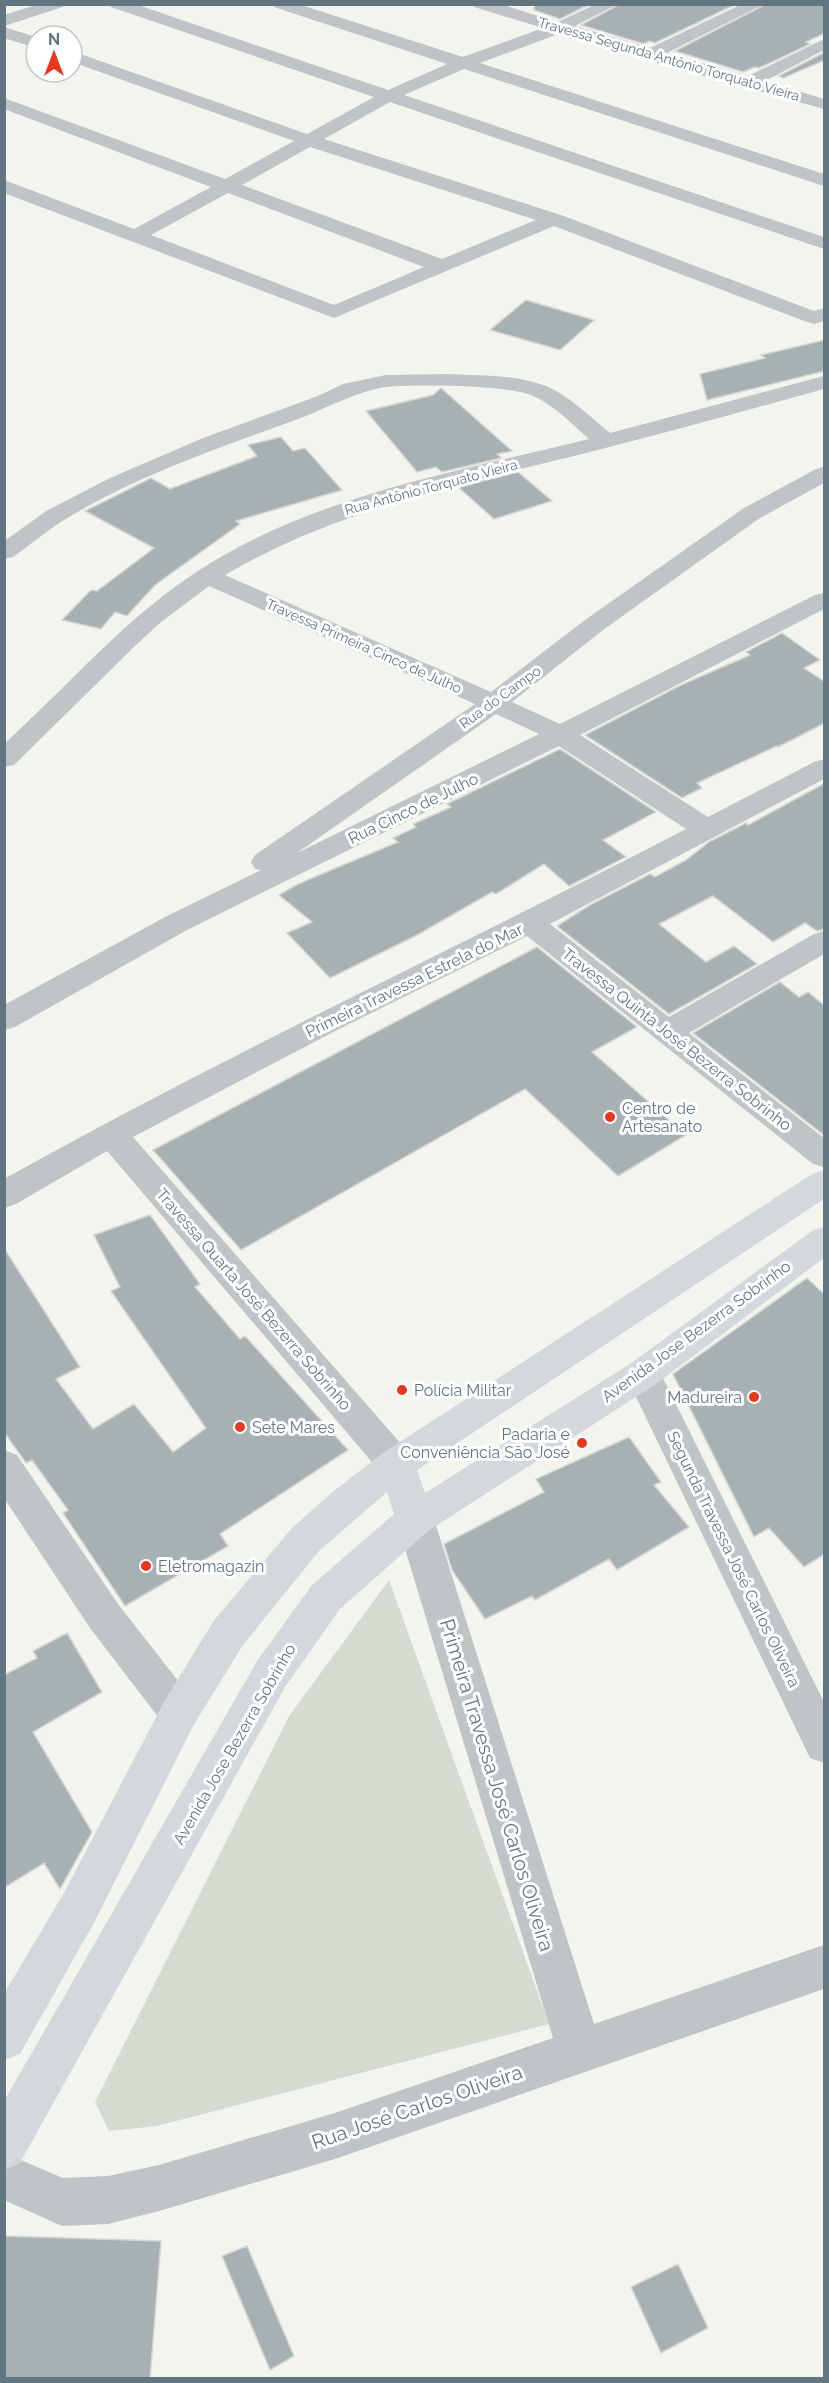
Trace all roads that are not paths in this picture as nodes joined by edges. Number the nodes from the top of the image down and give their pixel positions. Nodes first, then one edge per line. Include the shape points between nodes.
1 (57, 4) edge
2 (117, 4) edge
3 (280, 4) edge
4 (480, 4) edge
5 (610, 4) edge
6 (756, 4) edge
7 (4, 21) edge
8 (558, 28) junction
9 (4, 32) edge
10 (24, 39) edge
11 (825, 44) edge
12 (649, 55) junction
13 (84, 60) edge
14 (461, 64) junction
15 (750, 82) junction
16 (388, 96) junction
17 (4, 103) edge
18 (825, 104) edge
19 (308, 140) junction
20 (825, 180) edge
21 (4, 186) edge
22 (226, 186) junction
23 (554, 219) junction
24 (136, 236) junction
25 (825, 243) edge
26 (441, 266) junction
27 (825, 314) edge
28 (825, 382) edge
29 (605, 441) junction
30 (825, 474) edge
31 (4, 552) edge
32 (206, 576) junction
33 (825, 600) edge
34 (494, 703) junction
35 (560, 734) junction
36 (4, 759) edge
37 (825, 768) edge
38 (706, 829) junction
39 (177, 923) junction
40 (529, 923) junction
41 (825, 941) edge
42 (4, 1019) edge
43 (668, 1031) junction
44 (111, 1134) junction
45 (825, 1155) edge
46 (825, 1183) edge
47 (4, 1195) edge
48 (820, 1250) edge
49 (643, 1374) junction
50 (396, 1464) junction
51 (4, 1466) edge
52 (415, 1520) junction
53 (179, 1713) junction
54 (825, 1744) edge
55 (825, 1967) edge
56 (4, 2038) edge
57 (580, 2052) junction
58 (4, 2147) edge
59 (4, 2176) edge

1 - 7 street
2 - 16 street
3 - 14 street
4 - 8 street, Travessa Segunda Antônio Torquato Vieira
5 - 8 street
6 - 12 street
8 - 12 street, Travessa Segunda Antônio Torquato Vieira
8 - 14 street
9 - 10 street
11 - 15 street
12 - 15 street, Travessa Segunda Antônio Torquato Vieira
13 - 19 street
14 - 16 street
14 - 20 street
15 - 18 street, Travessa Segunda Antônio Torquato Vieira
16 - 19 street
16 - 25 street
17 - 22 street
19 - 22 street
19 - 23 street
21 - 24 street
22 - 24 street
22 - 26 street
23 - 26 street
23 - 27 street via 814,318
24 - 26 street via 334,312
28 - 29 street, Rua Antônio Torquato Vieira
29 - 31 street via 562,404 539,391 517,385 449,380 386,381 351,389 118,483 56,515
29 - 32 street, Rua Antônio Torquato Vieira via 372,500 289,532
30 - 34 street, Rua do Campo via 752,513 594,625
32 - 34 street, Travessa Primeira Cinco de Julho
32 - 36 street, Rua Antônio Torquato Vieira via 149,618
33 - 35 street, Rua Cinco de Julho
34 - 35 street, Travessa Primeira Cinco de Julho
34 - 39 street, Rua do Campo
35 - 38 street, Travessa Primeira Cinco de Julho
35 - 39 street, Rua Cinco de Julho
37 - 38 street, Primeira Travessa Estrela do Mar
38 - 40 street, Primeira Travessa Estrela do Mar
39 - 42 street, Rua Cinco de Julho
40 - 43 street, Travessa Quinta José Bezerra Sobrinho
40 - 44 street, Primeira Travessa Estrela do Mar via 332,1019
41 - 43 street
43 - 45 street, Travessa Quinta José Bezerra Sobrinho
44 - 47 street, Primeira Travessa Estrela do Mar
44 - 50 street, Travessa Quarta José Bezerra Sobrinho
46 - 50 main road
48 - 49 main road, Avenida Jose Bezerra Sobrinho
49 - 52 main road, Avenida Jose Bezerra Sobrinho
49 - 54 street, Segunda Travessa José Carlos Oliveira
50 - 52 main road
50 - 53 main road via 306,1539 229,1632
51 - 53 street via 104,1616
52 - 57 street, Primeira Travessa José Carlos Oliveira
52 - 58 main road, Avenida Jose Bezerra Sobrinho via 326,1597 300,1629
53 - 56 main road via 80,1906
55 - 57 street, Rua José Carlos Oliveira
57 - 59 street, Rua José Carlos Oliveira via 335,2136 108,2200 62,2202

